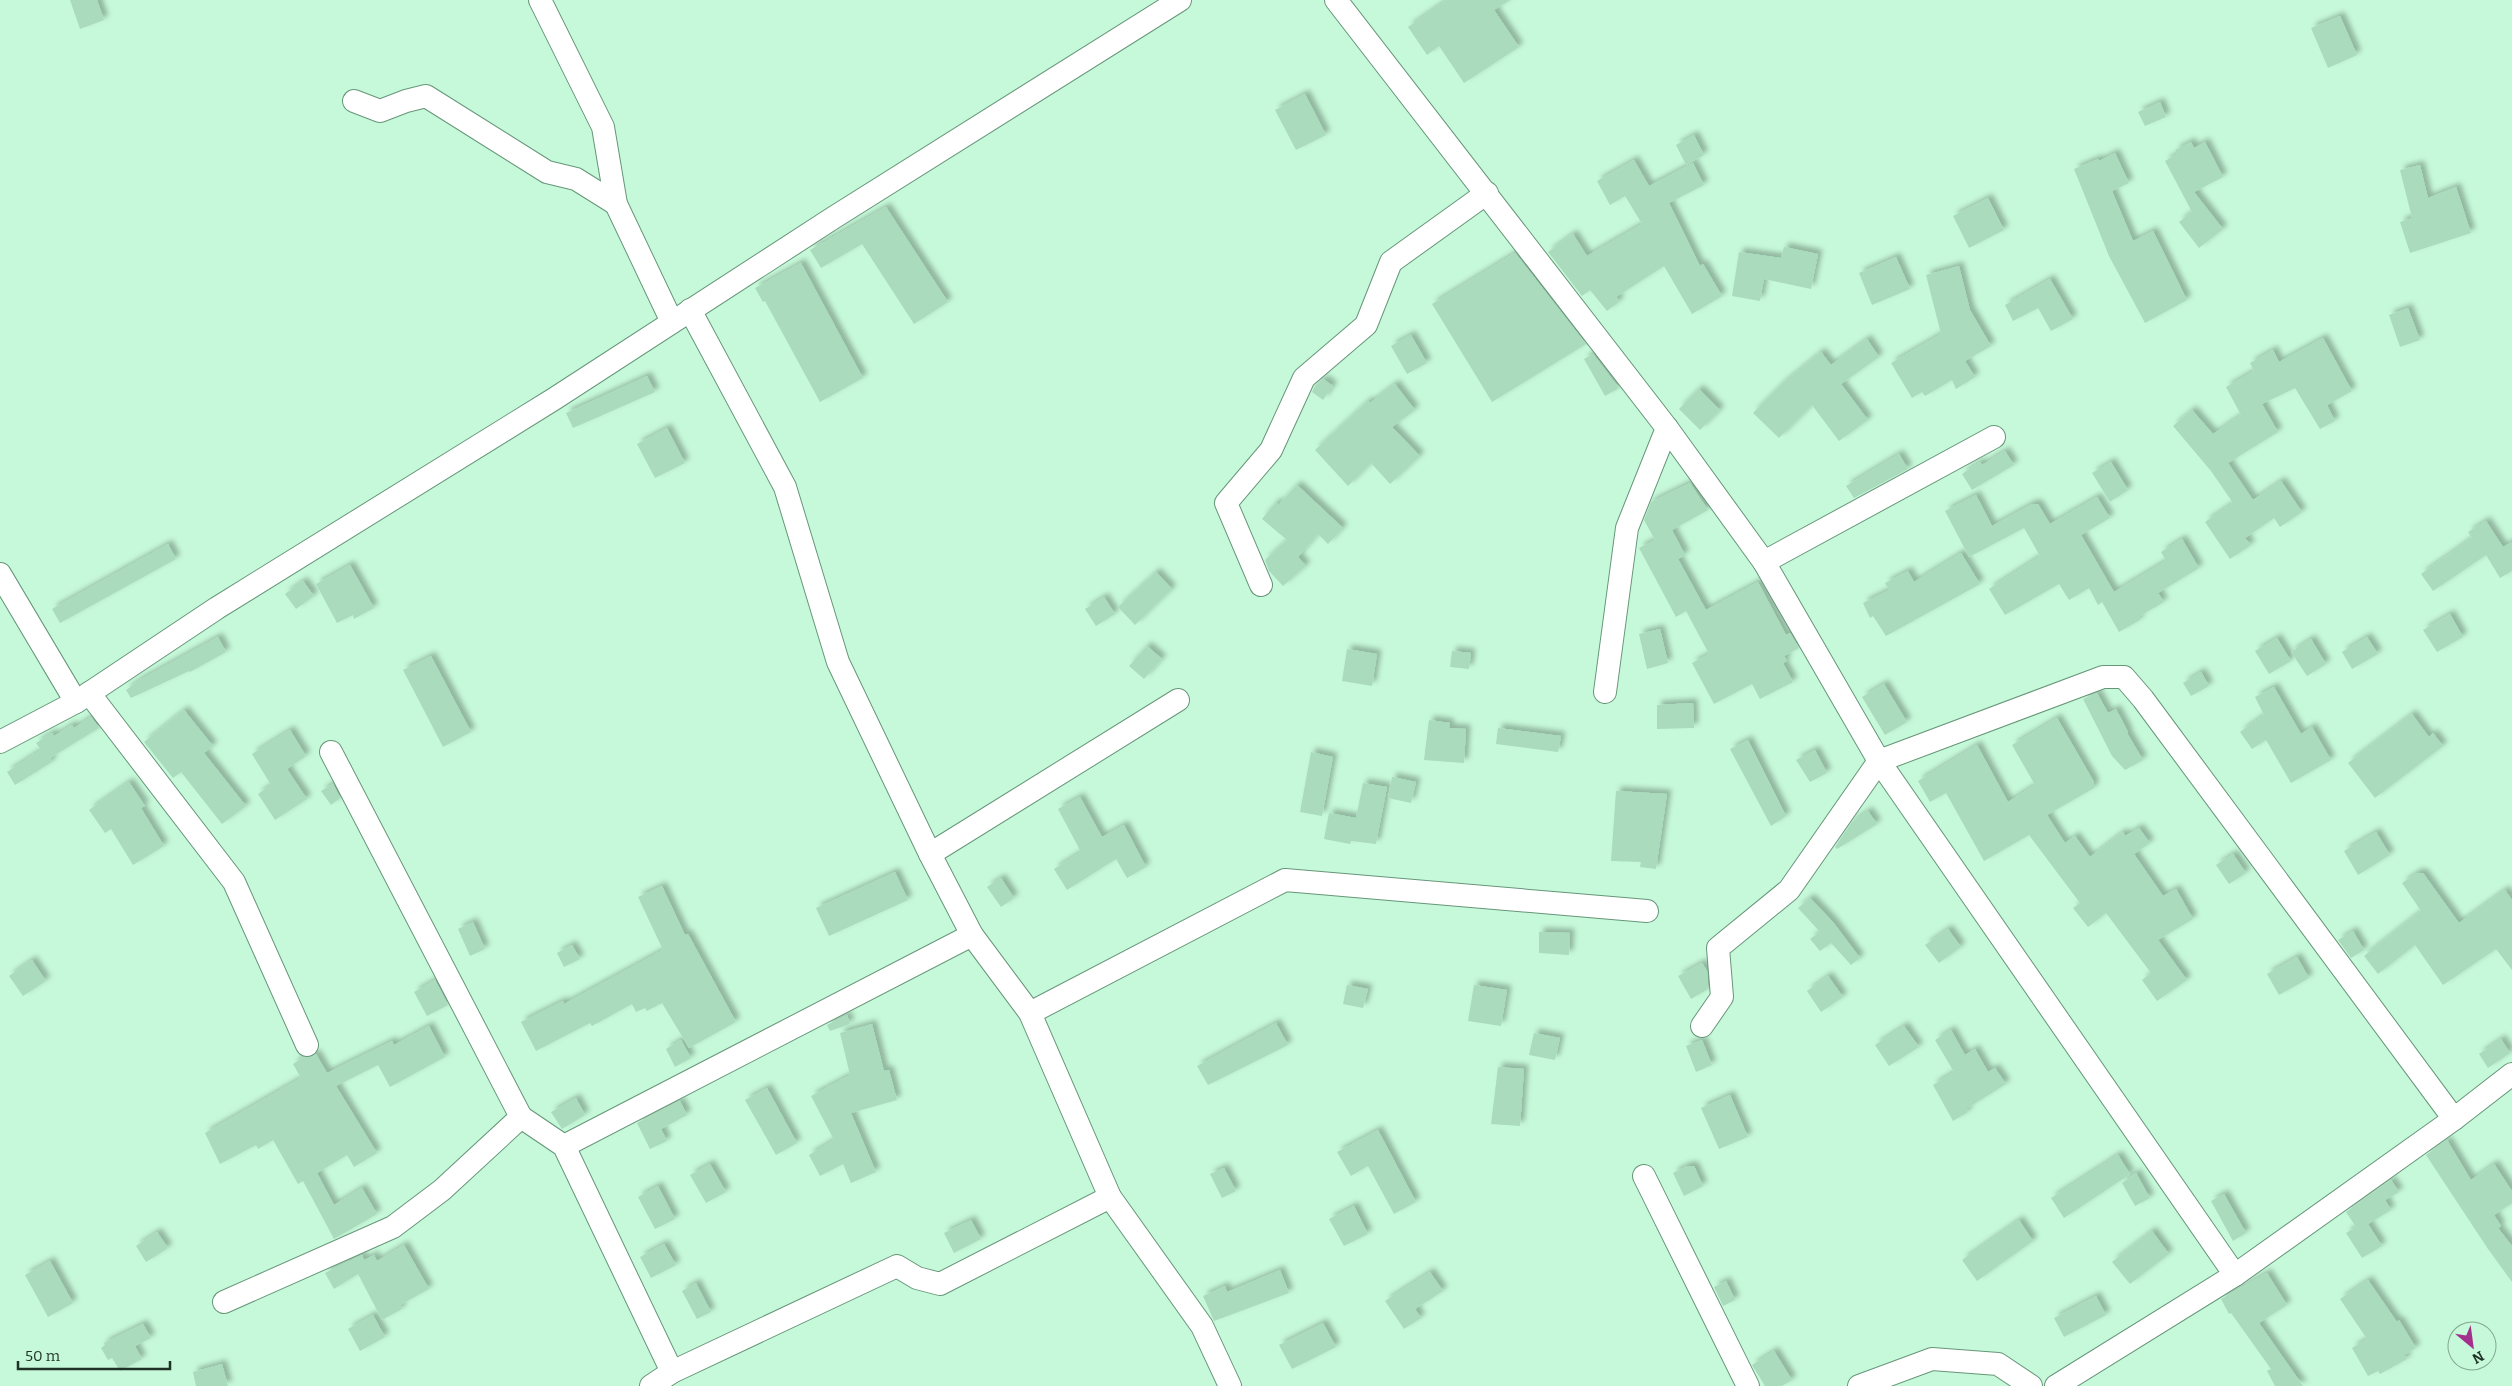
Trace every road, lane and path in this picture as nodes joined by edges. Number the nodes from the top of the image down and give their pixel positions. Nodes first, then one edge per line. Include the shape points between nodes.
1 (540, 0) edge
2 (1180, 0) edge
3 (1336, 0) edge
4 (354, 101) dead end
5 (1487, 193) junction
6 (616, 204) junction
7 (681, 316) junction
8 (1668, 428) junction
9 (1994, 437) dead end
10 (1764, 562) junction
11 (0, 574) edge
12 (1261, 585) dead end
13 (1605, 692) dead end
14 (82, 697) junction
15 (1178, 700) dead end
16 (0, 742) edge
17 (331, 752) dead end
18 (1879, 761) junction
19 (930, 854) junction
20 (1647, 911) dead end
21 (972, 935) junction
22 (1030, 1013) junction
23 (1702, 1026) dead end
24 (307, 1045) dead end
25 (2512, 1074) edge
26 (521, 1117) junction
27 (2454, 1118) junction
28 (564, 1146) junction
29 (1644, 1176) dead end
30 (1110, 1197) junction
31 (2235, 1275) junction
32 (224, 1302) dead end
33 (672, 1372) junction
34 (651, 1386) edge
35 (1230, 1386) edge
36 (1748, 1386) edge
37 (1859, 1386) edge
38 (2031, 1386) edge
39 (2056, 1386) edge

1 - 6 street via 603,127
2 - 7 street
3 - 5 street
4 - 6 street via 380,111 426,96 547,172 576,179
5 - 8 street
5 - 12 street via 1391,262 1366,325 1304,378 1271,450 1226,503
6 - 7 street
7 - 14 street
7 - 19 street via 785,487 838,662
8 - 10 street
8 - 13 street via 1627,528
9 - 10 street
10 - 18 street
11 - 14 street
14 - 16 street
14 - 24 street via 234,882
15 - 19 street
17 - 26 street
18 - 23 street via 1789,890 1718,948 1722,997
18 - 27 street via 2103,677 2124,677
18 - 31 street
19 - 21 street
20 - 22 street via 1285,880
21 - 22 street
21 - 28 street
22 - 30 street
25 - 27 street
26 - 28 street
26 - 32 street via 442,1190 393,1227
27 - 31 street
28 - 33 street
29 - 36 street
30 - 33 street via 940,1284 917,1278 896,1266
30 - 35 street via 1202,1326
31 - 39 street
33 - 34 street
37 - 38 street via 1932,1359 1998,1364

